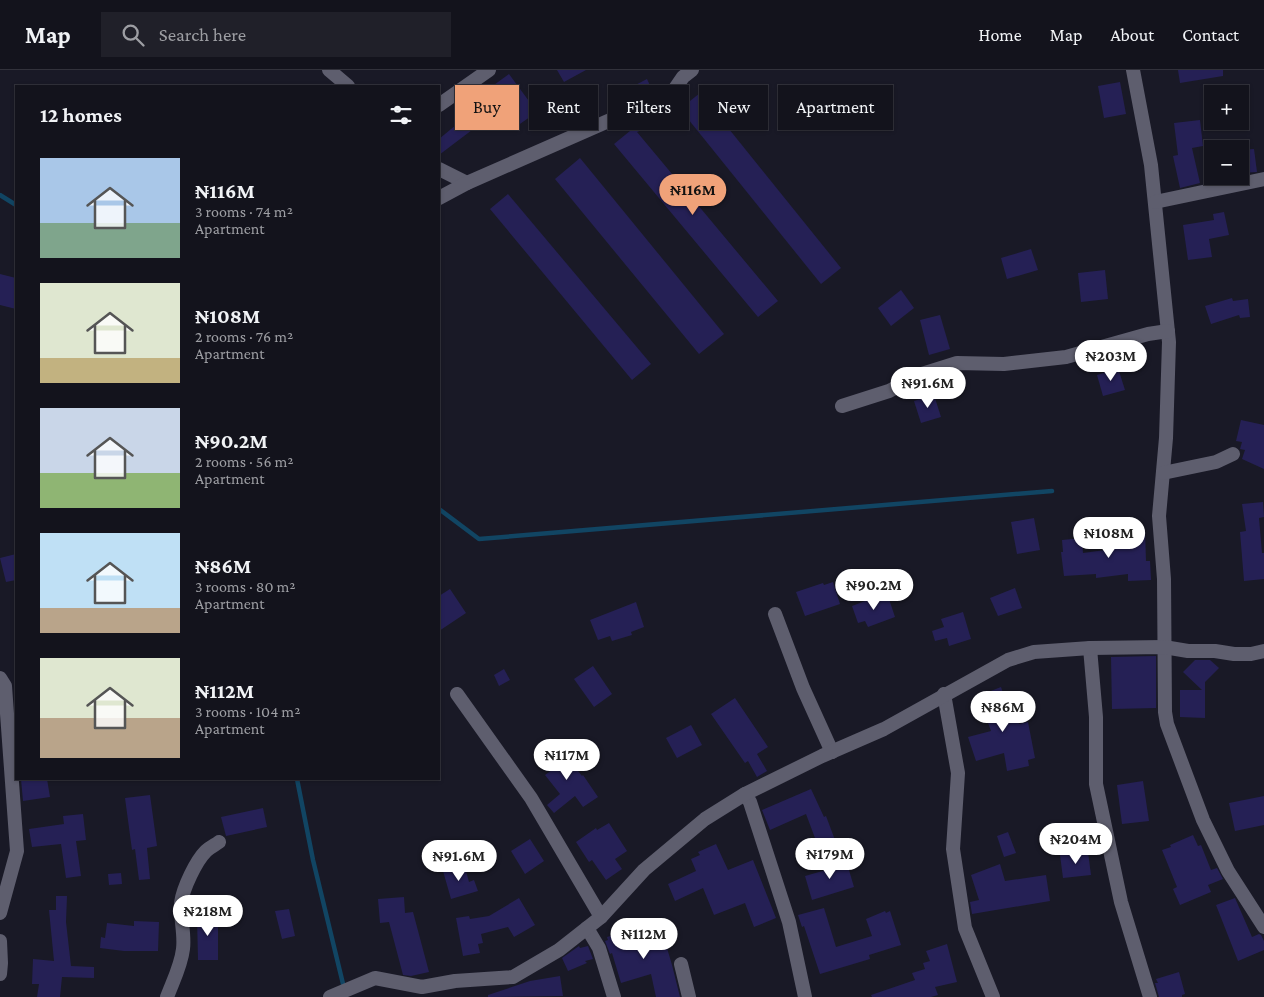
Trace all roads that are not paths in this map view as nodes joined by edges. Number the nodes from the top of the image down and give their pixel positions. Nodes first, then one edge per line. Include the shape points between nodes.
1 (329, 70) edge
2 (489, 70) edge
3 (692, 70) edge
4 (1133, 70) edge
5 (347, 85) edge
6 (440, 104) edge
7 (440, 170) edge
8 (1264, 179) edge
9 (467, 183) junction
10 (440, 197) edge
11 (1155, 202) junction
12 (1168, 331) junction
13 (842, 406) dead end
14 (1233, 454) dead end
15 (1163, 473) junction
16 (775, 614) dead end
17 (1164, 647) junction
18 (1090, 648) junction
19 (1264, 651) edge
20 (0, 678) edge
21 (457, 694) dead end
22 (944, 694) junction
23 (832, 752) junction
24 (6, 764) edge
25 (745, 794) junction
26 (219, 842) dead end
27 (0, 913) edge
28 (600, 917) junction
29 (1264, 927) edge
30 (587, 928) junction
31 (0, 942) edge
32 (681, 964) dead end
33 (0, 974) edge
34 (167, 997) edge
35 (330, 997) edge
36 (614, 997) edge
37 (689, 997) edge
38 (805, 997) edge
39 (993, 997) edge
40 (1150, 997) edge

1 - 5 street
2 - 6 street
3 - 9 street via 683,76 672,93
4 - 11 street via 1152,165
7 - 9 street
8 - 11 street
9 - 10 street
11 - 12 street
12 - 13 street via 1066,358 1004,364 957,363
12 - 15 street
14 - 15 street via 1216,462
15 - 17 street via 1159,516 1164,579
16 - 23 street
17 - 18 street
17 - 19 street via 1188,652 1234,654
17 - 29 street via 1167,724 1203,820 1228,871
18 - 22 street via 1034,652 1008,660
18 - 40 street via 1096,718 1096,784 1121,902
20 - 24 street via 5,686
21 - 28 street via 531,798
22 - 23 street via 884,729
22 - 39 street via 958,773 953,850 965,928
23 - 25 street
24 - 27 street via 17,851
25 - 28 street via 705,819 652,864
25 - 38 street via 789,922
26 - 34 street via 206,851 188,878 181,904 183,949
28 - 30 street
30 - 35 street via 559,950 513,976 422,987 375,978
30 - 36 street via 599,948
31 - 33 street
32 - 37 street

